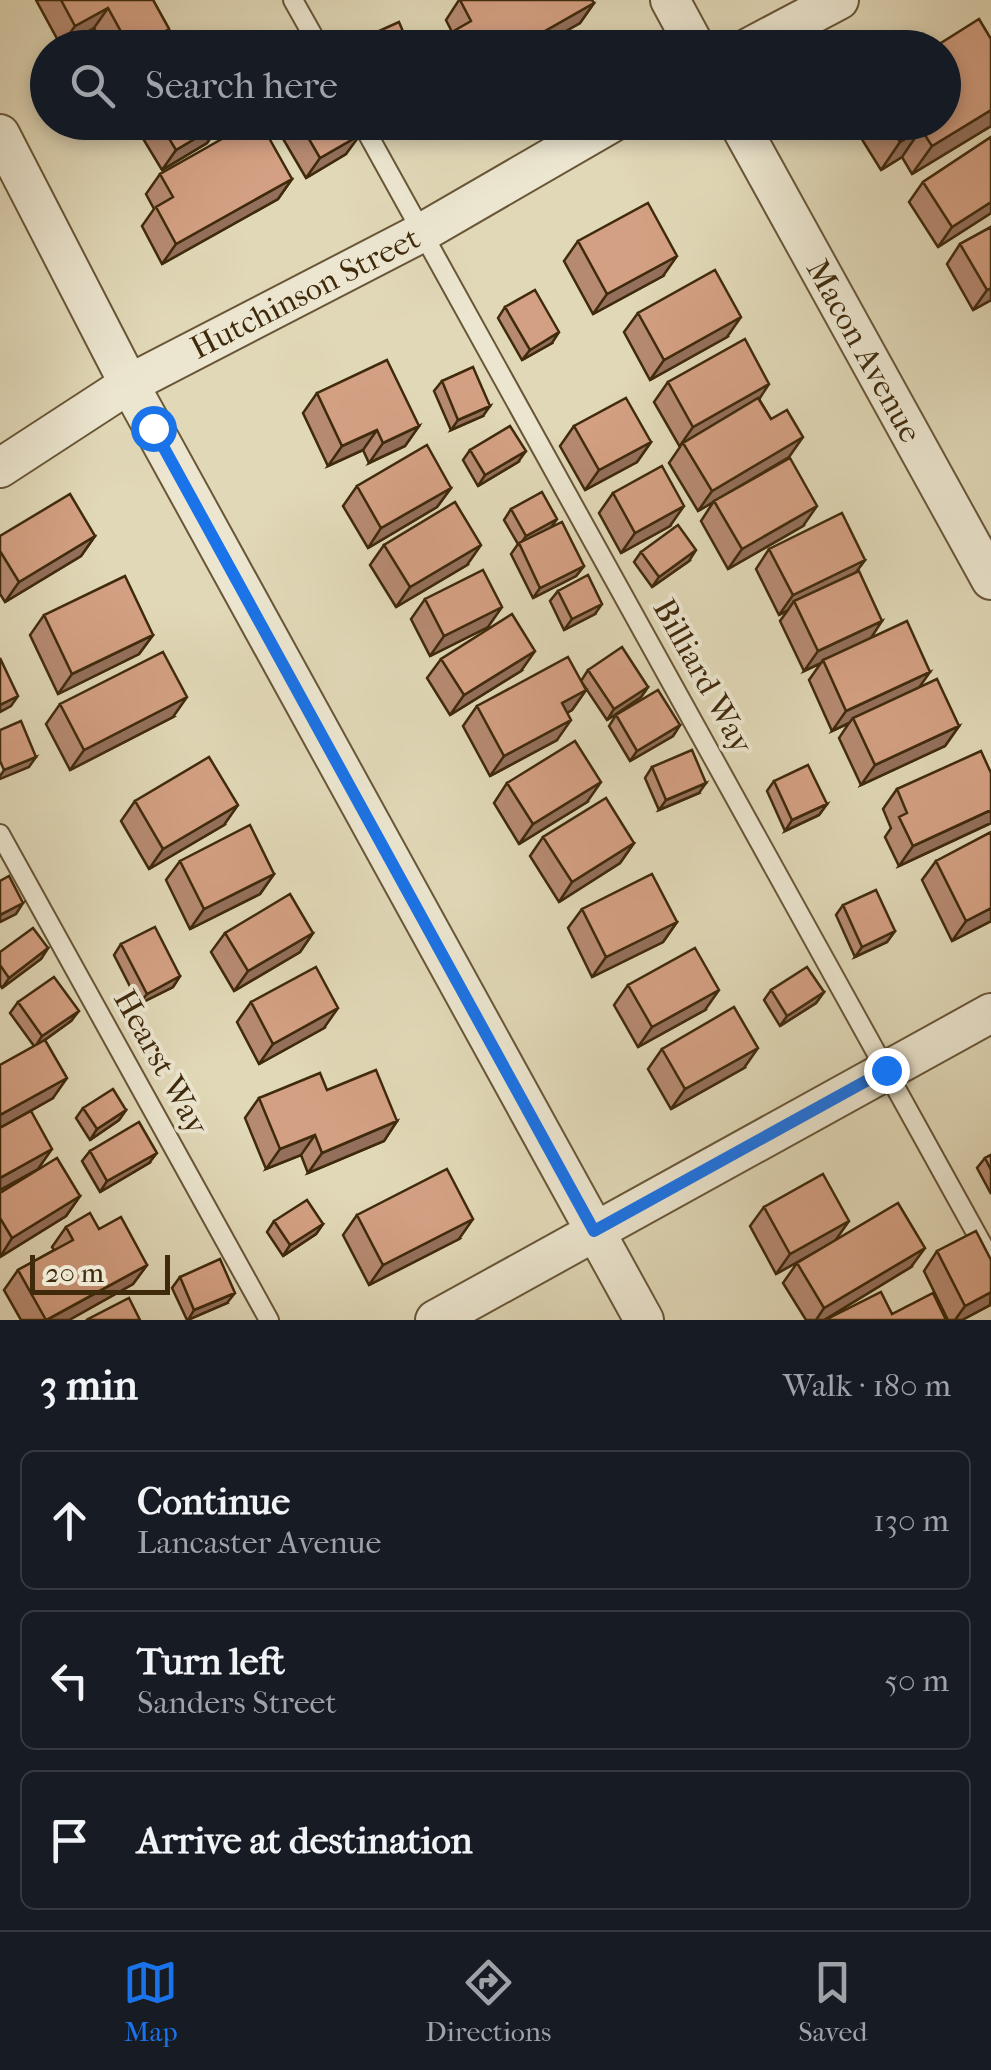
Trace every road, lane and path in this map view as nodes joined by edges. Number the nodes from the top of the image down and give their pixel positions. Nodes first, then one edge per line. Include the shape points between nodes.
1 (293, 0) edge
2 (670, 0) edge
3 (839, 0) edge
4 (310, 30) edge
5 (686, 30) edge
6 (782, 30) edge
7 (0, 134) edge
8 (372, 140) edge
9 (582, 140) edge
10 (748, 140) edge
11 (422, 232) junction
12 (129, 384) junction
13 (0, 468) edge
14 (991, 580) edge
15 (0, 834) edge
16 (991, 1013) edge
17 (886, 1070) junction
18 (594, 1231) junction
19 (991, 1260) edge
20 (269, 1320) edge
21 (435, 1320) edge
22 (644, 1320) edge

1 - 4 lane
2 - 5 street
3 - 6 street
7 - 12 street
8 - 11 lane, Billiard Way
9 - 11 street, Hutchinson Street
10 - 14 street, Macon Avenue
11 - 12 street, Hutchinson Street
11 - 17 lane, Billiard Way
12 - 13 street, Hutchinson Street
12 - 18 street
15 - 20 lane, Hearst Way
16 - 17 street
17 - 18 street
17 - 19 lane, Billiard Way
18 - 21 street
18 - 22 street

